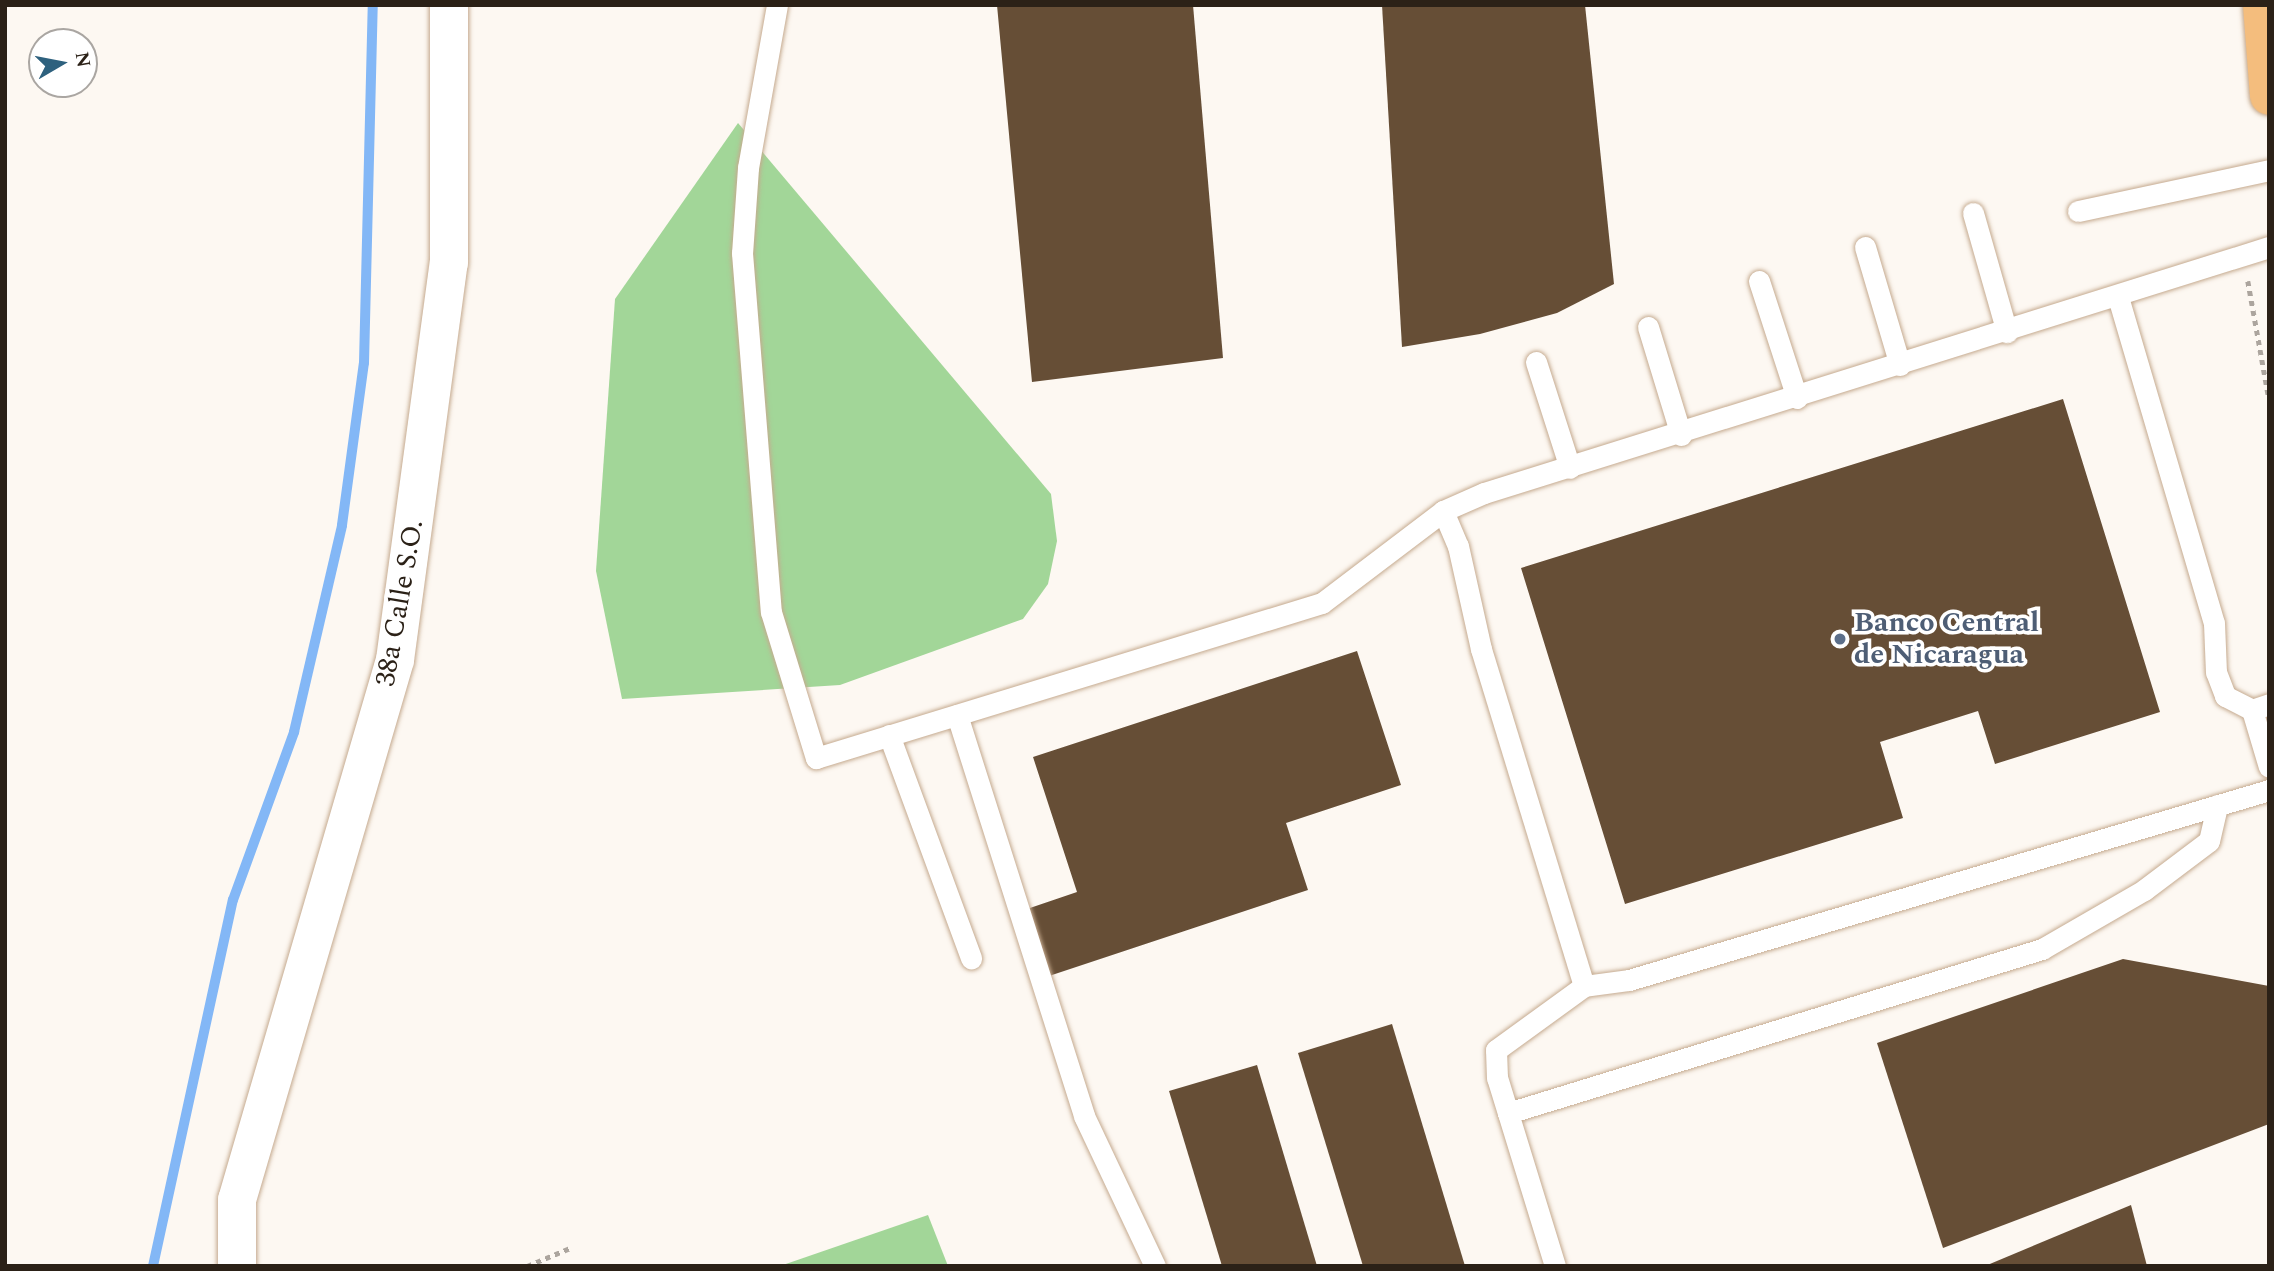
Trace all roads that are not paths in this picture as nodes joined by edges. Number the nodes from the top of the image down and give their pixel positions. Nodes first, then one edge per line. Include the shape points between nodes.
1 (449, 5) edge
2 (777, 5) edge
3 (2262, 5) edge
4 (2269, 96) edge
5 (2269, 170) edge
6 (2078, 211) dead end
7 (1973, 213) dead end
8 (1866, 247) dead end
9 (2269, 247) edge
10 (1759, 281) dead end
11 (2118, 297) junction
12 (1648, 327) dead end
13 (2007, 332) junction
14 (1536, 362) dead end
15 (1900, 365) junction
16 (1797, 398) junction
17 (1681, 435) junction
18 (1570, 468) junction
19 (1443, 511) junction
20 (2260, 707) edge
21 (957, 715) junction
22 (888, 735) junction
23 (2269, 767) edge
24 (2269, 790) edge
25 (2217, 805) junction
26 (971, 958) dead end
27 (1584, 986) junction
28 (1508, 1113) junction
29 (237, 1266) edge
30 (1155, 1266) edge
31 (1555, 1266) edge

1 - 29 street, 38a Calle S.O. via 449,263 395,660 237,1200
2 - 22 lane via 748,168 742,253 771,612 816,758
3 - 4 main road
5 - 6 lane
7 - 13 lane
8 - 15 lane
9 - 11 lane
10 - 16 lane
11 - 13 lane
11 - 20 lane via 2214,623 2216,672 2225,696
12 - 17 lane
13 - 15 lane
14 - 18 lane
15 - 16 lane
16 - 17 lane
17 - 18 lane
18 - 19 lane via 1484,493
19 - 21 lane via 1321,603
19 - 27 lane via 1458,546 1481,649
20 - 23 lane
21 - 22 lane
21 - 30 lane via 1084,1116
22 - 26 lane
24 - 25 lane
25 - 27 lane via 1629,980
25 - 28 lane via 2209,841 2144,890 2042,949
27 - 28 lane via 1496,1050 1497,1078
28 - 31 lane

